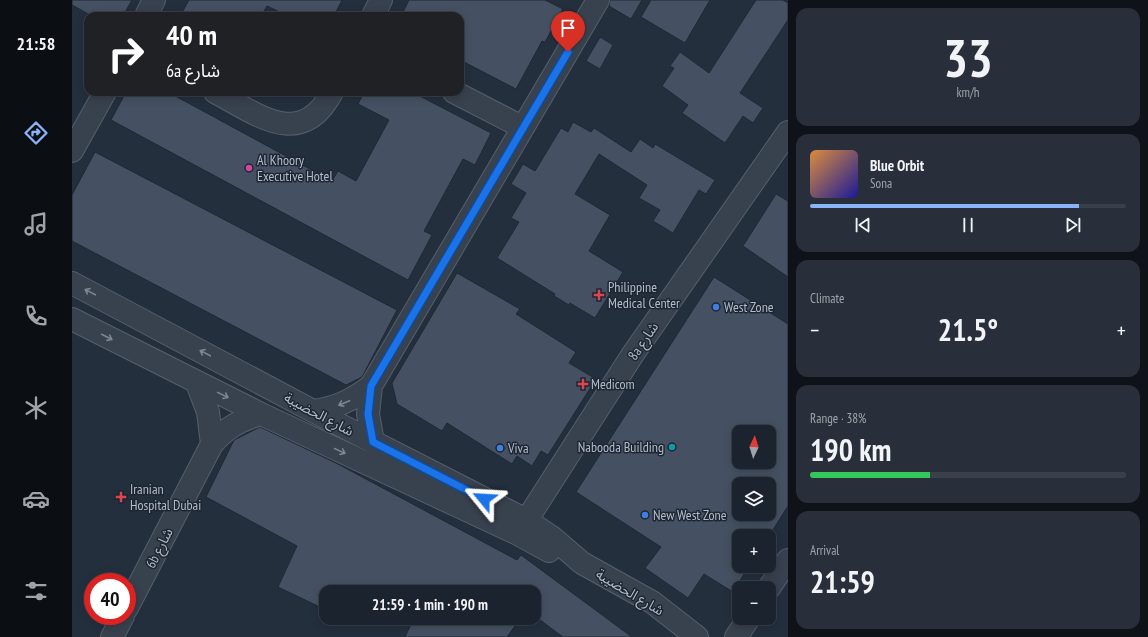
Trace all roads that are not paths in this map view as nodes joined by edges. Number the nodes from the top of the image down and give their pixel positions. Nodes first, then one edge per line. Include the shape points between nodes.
1 (154, 0) edge
2 (381, 0) edge
3 (598, 0) edge
4 (148, 12) edge
5 (375, 12) edge
6 (103, 96) edge
7 (223, 96) edge
8 (329, 96) edge
9 (462, 96) edge
10 (522, 127) junction
11 (788, 132) edge
12 (72, 151) edge
13 (72, 283) edge
14 (72, 319) edge
15 (197, 382) junction
16 (371, 386) junction
17 (313, 411) junction
18 (261, 414) junction
19 (373, 442) junction
20 (212, 444) junction
21 (522, 527) junction
22 (788, 560) edge
23 (774, 581) edge
24 (136, 591) edge
25 (118, 625) edge
26 (744, 625) edge
27 (112, 637) edge
28 (697, 637) edge
29 (736, 637) edge

1 - 4 street
2 - 5 street
3 - 10 street
6 - 12 street
7 - 8 street via 271,121 287,125 303,122 317,114
9 - 10 street
10 - 16 street
11 - 21 street, 8a شارع via 633,354
17 -> 13 street, شارع الحضيبة
14 -> 15 street, شارع الحضيبة
15 -> 18 street, شارع الحضيبة
15 - 20 street via 208,412
16 -> 17 street via 350,401
16 - 19 street via 368,414
17 - 19 street, شارع الحضيبة
18 - 20 street, 6b شارع via 234,424
18 -> 21 street, شارع الحضيبة
19 - 21 street, شارع الحضيبة
20 - 24 street, 6b شارع
21 - 28 street, شارع الحضيبة via 553,538 582,563 652,602
22 - 23 street
25 - 27 street
26 - 29 street

